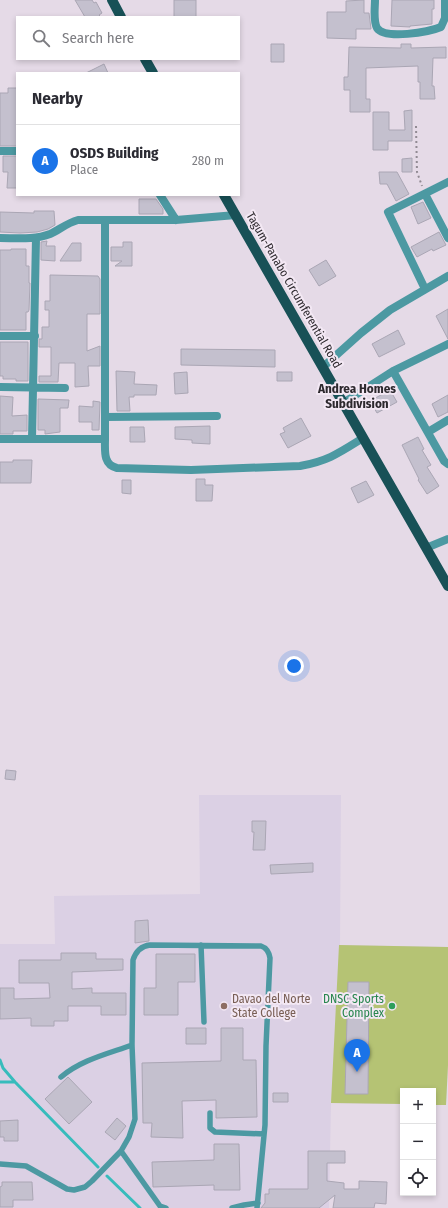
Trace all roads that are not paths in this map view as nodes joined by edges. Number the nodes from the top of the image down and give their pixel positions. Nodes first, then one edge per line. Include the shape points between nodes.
1 (112, 0) edge
2 (375, 0) edge
3 (445, 0) edge
4 (120, 16) edge
5 (146, 60) edge
6 (152, 72) edge
7 (0, 151) edge
8 (16, 151) edge
9 (448, 182) edge
10 (425, 194) junction
11 (161, 196) edge
12 (225, 196) edge
13 (236, 215) junction
14 (105, 220) junction
15 (176, 220) junction
16 (0, 238) edge
17 (36, 238) junction
18 (448, 238) edge
19 (448, 276) edge
20 (425, 289) junction
21 (0, 336) edge
22 (35, 336) junction
23 (448, 344) edge
24 (323, 367) junction
25 (393, 371) junction
26 (0, 387) edge
27 (34, 388) junction
28 (65, 388) dead end
29 (343, 403) junction
30 (105, 416) junction
31 (217, 416) dead end
32 (448, 420) edge
33 (428, 432) junction
34 (363, 438) junction
35 (0, 439) edge
36 (32, 439) junction
37 (105, 439) junction
38 (448, 464) edge
39 (448, 539) edge
40 (426, 548) junction
41 (448, 586) edge
42 (202, 945) junction
43 (204, 1022) dead end
44 (132, 1045) junction
45 (61, 1077) dead end
46 (210, 1113) dead end
47 (264, 1134) junction
48 (120, 1151) junction
49 (0, 1164) edge
50 (257, 1206) edge
51 (166, 1208) edge
52 (232, 1208) edge

1 - 4 main road
2 - 3 street via 375,22 380,32 386,34 414,33 441,28 445,18
5 - 6 main road
7 - 8 street
9 - 10 street
10 - 18 street
10 - 20 street via 388,212
11 - 15 street
12 - 13 main road, Tagum-Panabo Circumferential Road
13 - 15 street
13 - 24 main road, Tagum-Panabo Circumferential Road
14 - 15 street
14 - 17 street via 78,220
14 - 30 street
16 - 17 street
17 - 22 street
19 - 20 street
20 - 24 street via 390,310
21 - 22 street
22 - 27 street
23 - 25 street
24 - 29 main road, Tagum-Panabo Circumferential Road
25 - 29 street
25 - 33 street
26 - 27 street
27 - 28 street
27 - 36 street
29 - 34 main road, Tagum-Panabo Circumferential Road
30 - 31 street
30 - 37 street
32 - 33 street
33 - 38 street
34 - 37 street via 332,457 300,466 191,470 112,467 105,456
34 - 40 main road, Tagum-Panabo Circumferential Road
35 - 36 street
36 - 37 street
39 - 40 street
40 - 41 main road, Tagum-Panabo Circumferential Road
42 - 43 lane
42 - 44 lane via 150,945 144,946 136,953 133,960
42 - 47 lane via 261,946 269,953
44 - 45 lane via 81,1063
44 - 48 lane via 135,1119 129,1137
46 - 47 lane via 210,1128 215,1132
47 - 50 lane
48 - 49 lane via 85,1187 74,1190 67,1189 26,1166
48 - 51 lane via 160,1206
50 - 52 lane via 244,1205

